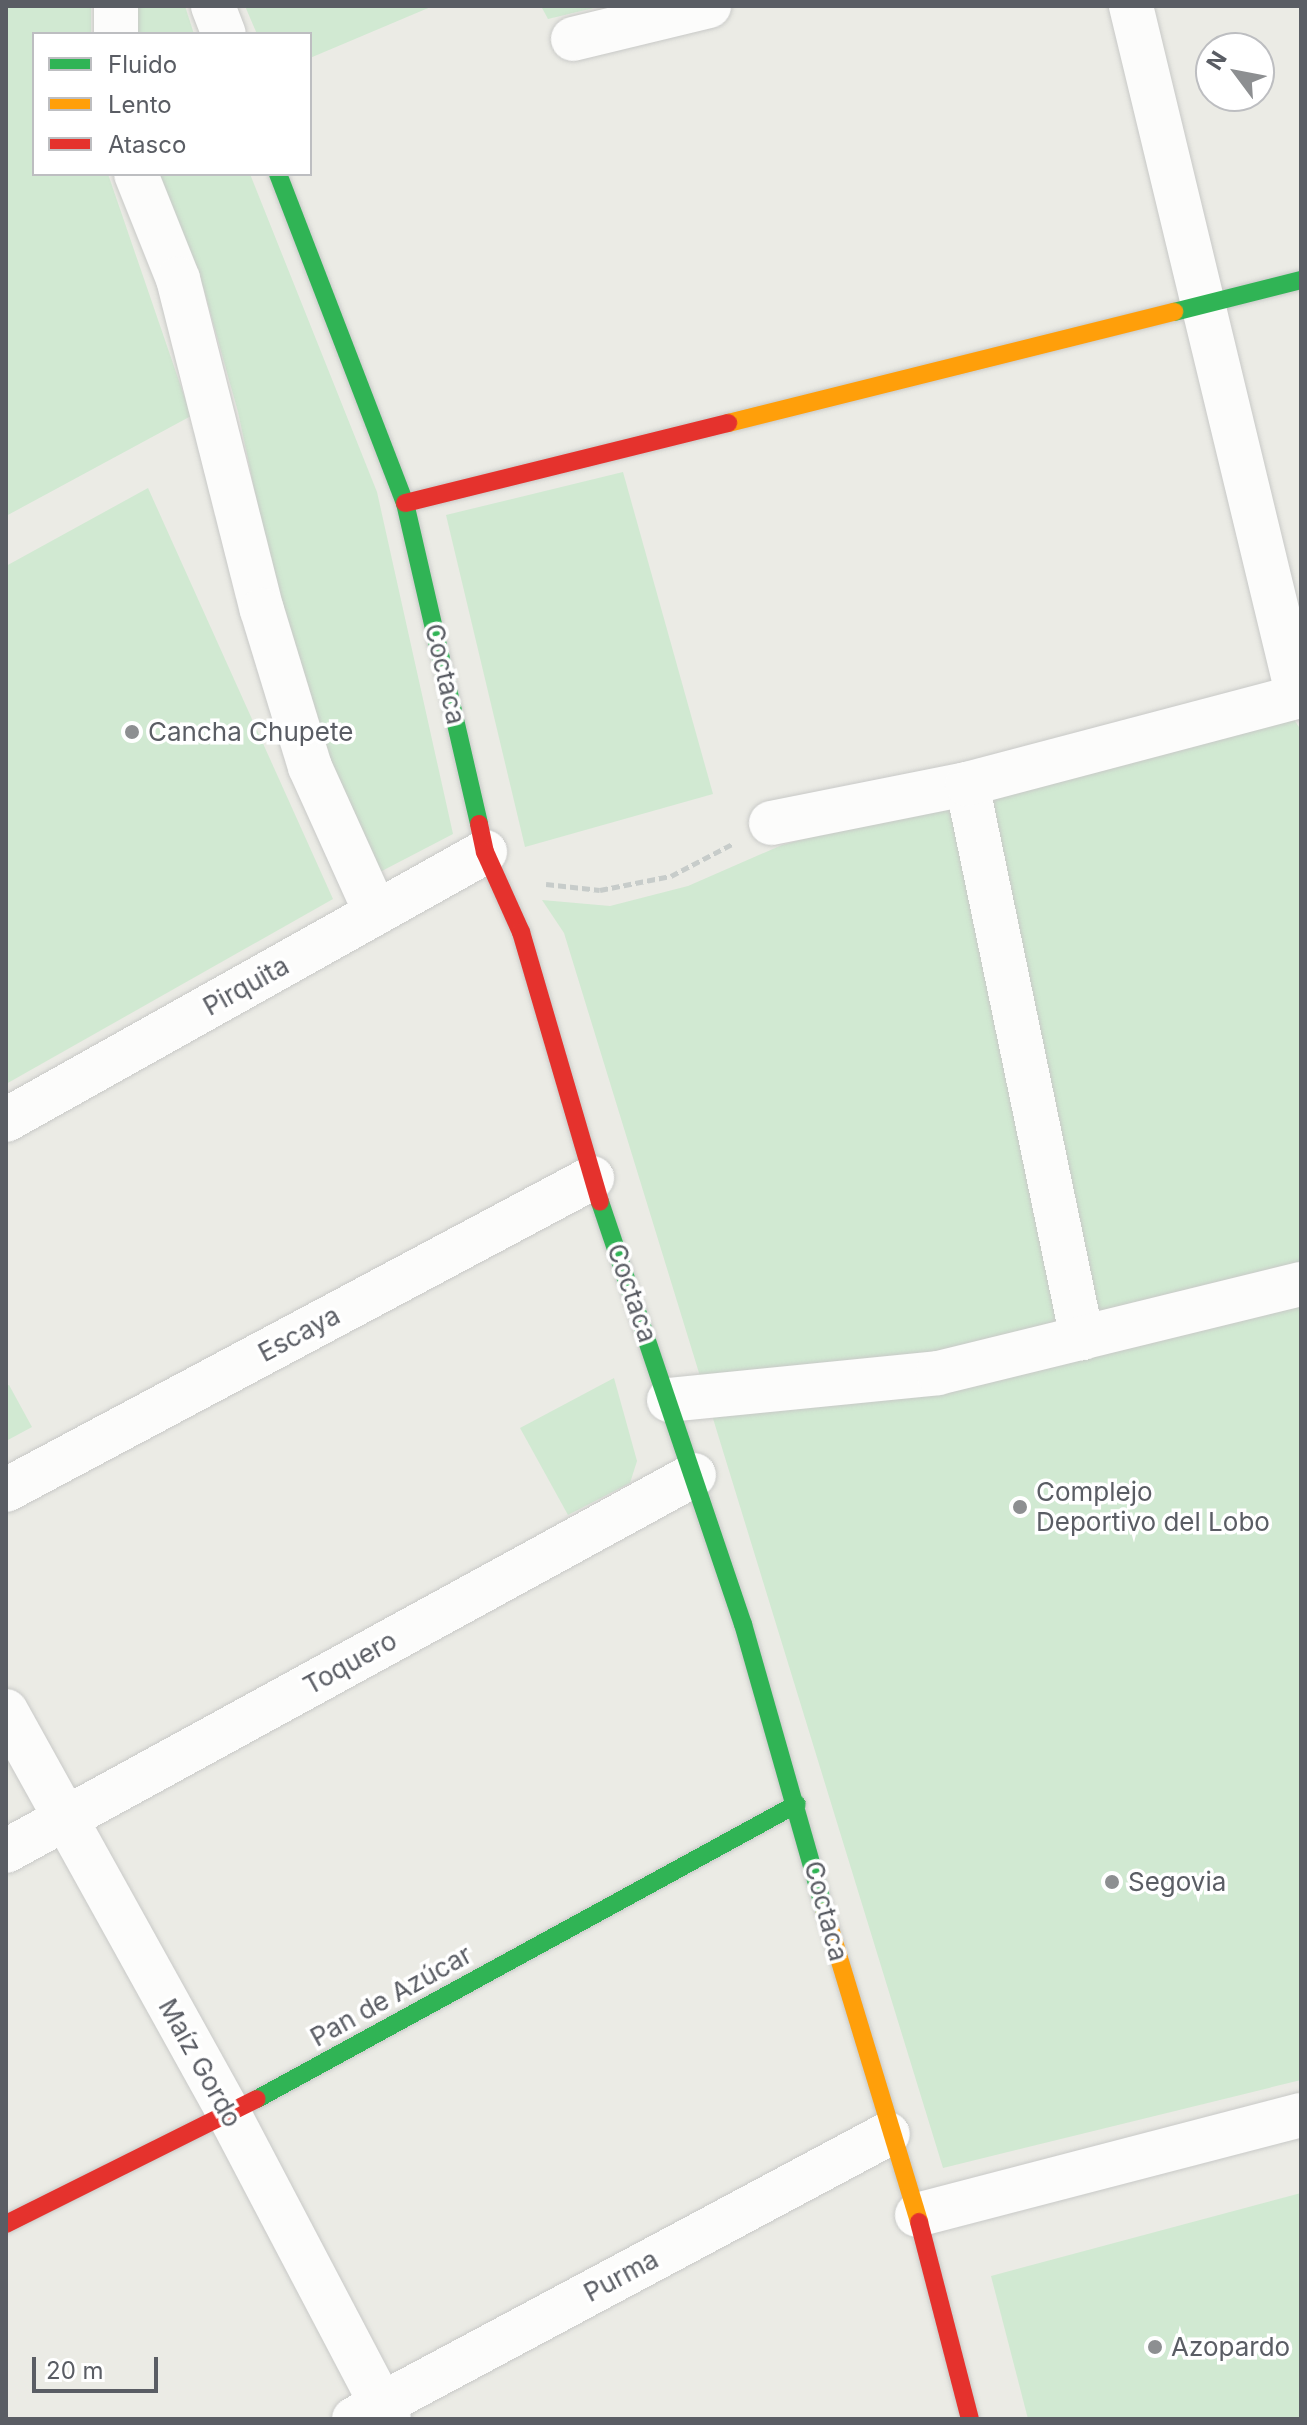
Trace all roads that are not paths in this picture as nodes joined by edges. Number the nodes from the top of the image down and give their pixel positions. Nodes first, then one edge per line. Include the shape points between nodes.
1 (116, 6) edge
2 (213, 6) edge
3 (709, 6) edge
4 (1131, 6) edge
5 (116, 32) edge
6 (223, 32) edge
7 (573, 39) dead end
8 (137, 176) edge
9 (279, 176) edge
10 (1301, 280) edge
11 (1207, 305) junction
12 (405, 503) junction
13 (1299, 696) edge
14 (967, 784) junction
15 (771, 823) road end
16 (491, 865) junction
17 (376, 913) junction
18 (6, 1120) edge
19 (592, 1178) junction
20 (1301, 1284) edge
21 (1082, 1338) junction
22 (669, 1400) junction
23 (694, 1475) junction
24 (6, 1490) edge
25 (6, 1711) edge
26 (797, 1804) junction
27 (64, 1819) junction
28 (6, 1851) edge
29 (229, 2114) junction
30 (1301, 2115) edge
31 (888, 2134) junction
32 (917, 2215) junction
33 (6, 2224) edge
34 (374, 2414) edge
35 (970, 2419) edge

1 - 5 street
2 - 6 street
3 - 7 street
4 - 11 street
8 - 17 street via 178,279 262,610 310,767
9 - 12 street, Coctaca
10 - 11 street
11 - 12 street
11 - 13 street
12 - 16 street, Coctaca
13 - 14 street
14 - 15 street
14 - 21 street
16 - 17 street, Pirquita
16 - 19 street, Coctaca via 521,932
17 - 18 street, Pirquita
19 - 22 street, Coctaca
19 - 24 street, Escaya
20 - 21 street
21 - 22 street via 938,1373
22 - 23 street, Coctaca
23 - 26 street, Coctaca
23 - 27 street, Toquero
25 - 27 street, Maíz Gordo
26 - 29 street, Pan de Azúcar
26 - 31 street, Coctaca
27 - 28 street, Toquero
27 - 29 street, Maíz Gordo
29 - 33 street, Pan de Azúcar
29 - 34 street, Maíz Gordo
30 - 32 street
31 - 32 street, Coctaca
31 - 34 street, Purma
32 - 35 street, Coctaca

